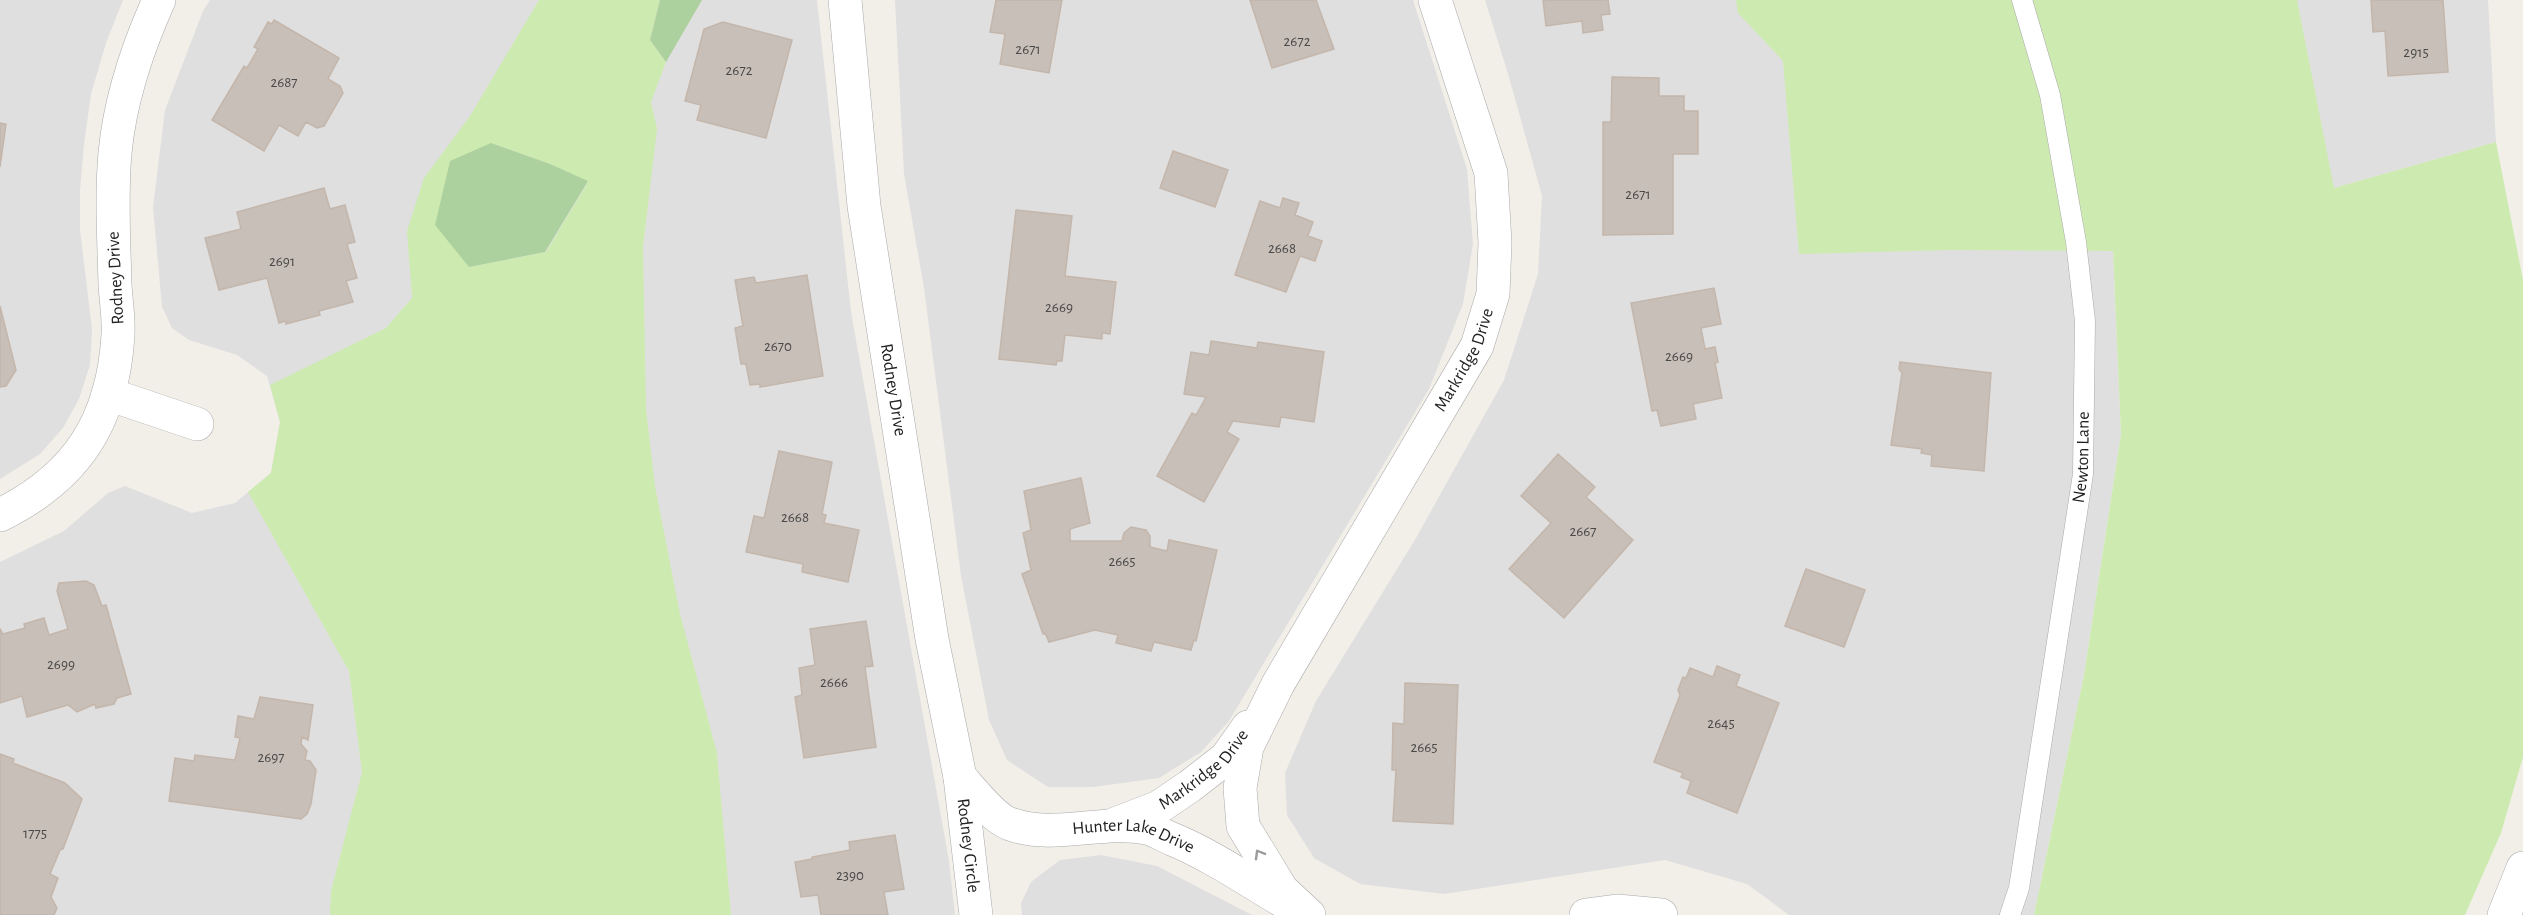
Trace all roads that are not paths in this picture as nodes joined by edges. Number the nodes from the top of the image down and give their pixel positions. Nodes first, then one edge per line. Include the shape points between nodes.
1 (159, 0) edge
2 (845, 0) edge
3 (1435, 0) edge
4 (2022, 0) edge
5 (108, 394) junction
6 (197, 423) dead end
7 (0, 515) edge
8 (1278, 684) junction
9 (960, 777) junction
10 (1107, 827) junction
11 (2523, 868) edge
12 (1606, 914) edge
13 (976, 915) edge
14 (1308, 915) edge
15 (1660, 915) edge
16 (2010, 915) edge
17 (2504, 915) edge

1 - 5 street, Rodney Drive via 139,44 124,96 115,152 112,210 118,333
2 - 9 street, Rodney Drive via 866,217 932,639
3 - 8 street, Markridge Drive via 1491,173 1493,294 1477,346
4 - 16 lane, Newton Lane via 2050,95 2076,242 2085,321 2085,410 2083,474 2020,876
5 - 6 street
5 - 7 street, Rodney Drive via 90,439 69,466 45,489
8 - 10 street, Markridge Drive via 1226,758 1159,807
14 -> 8 street, Markridge Drive via 1282,890 1243,826 1240,788 1247,747
9 - 10 street, Hunter Lake Drive via 1008,824 1068,830
9 - 13 street, Rodney Circle
10 - 14 street, Hunter Lake Drive via 1148,828 1187,845
11 - 17 street
12 - 15 street

